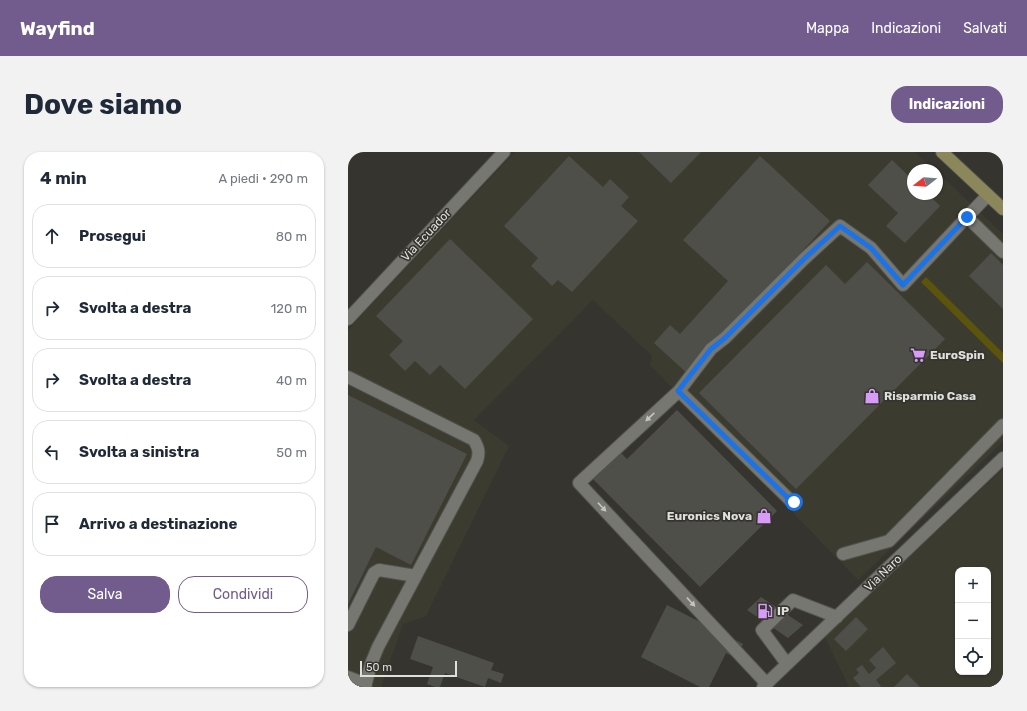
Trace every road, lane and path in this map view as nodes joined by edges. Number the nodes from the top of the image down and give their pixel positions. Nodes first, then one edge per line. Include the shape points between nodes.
1 (504, 152) edge
2 (942, 152) edge
3 (988, 195) junction
4 (1003, 208) edge
5 (967, 217) junction
6 (1003, 252) edge
7 (348, 319) edge
8 (348, 377) edge
9 (678, 391) junction
10 (1003, 425) edge
11 (1003, 458) edge
12 (794, 502) dead end
13 (843, 554) dead end
14 (416, 576) junction
15 (837, 617) junction
16 (348, 625) edge
17 (787, 664) junction
18 (348, 677) edge
19 (366, 685) edge
20 (765, 685) edge

1 - 7 street, Via Ecuador
2 - 3 main road
3 - 4 main road
3 - 5 street
5 - 6 street
5 - 9 street via 903,285 871,248 840,226 711,349
8 - 14 street via 474,440 478,447 477,461
9 - 12 street
9 -> 20 street via 579,483
10 - 13 street via 889,541
11 - 15 street, Via Naro
14 - 16 street via 379,570 376,572
14 - 19 street via 378,647
15 - 17 street, Via Naro
15 - 17 street via 793,600 762,630
17 - 20 street, Via Naro
18 - 19 street

